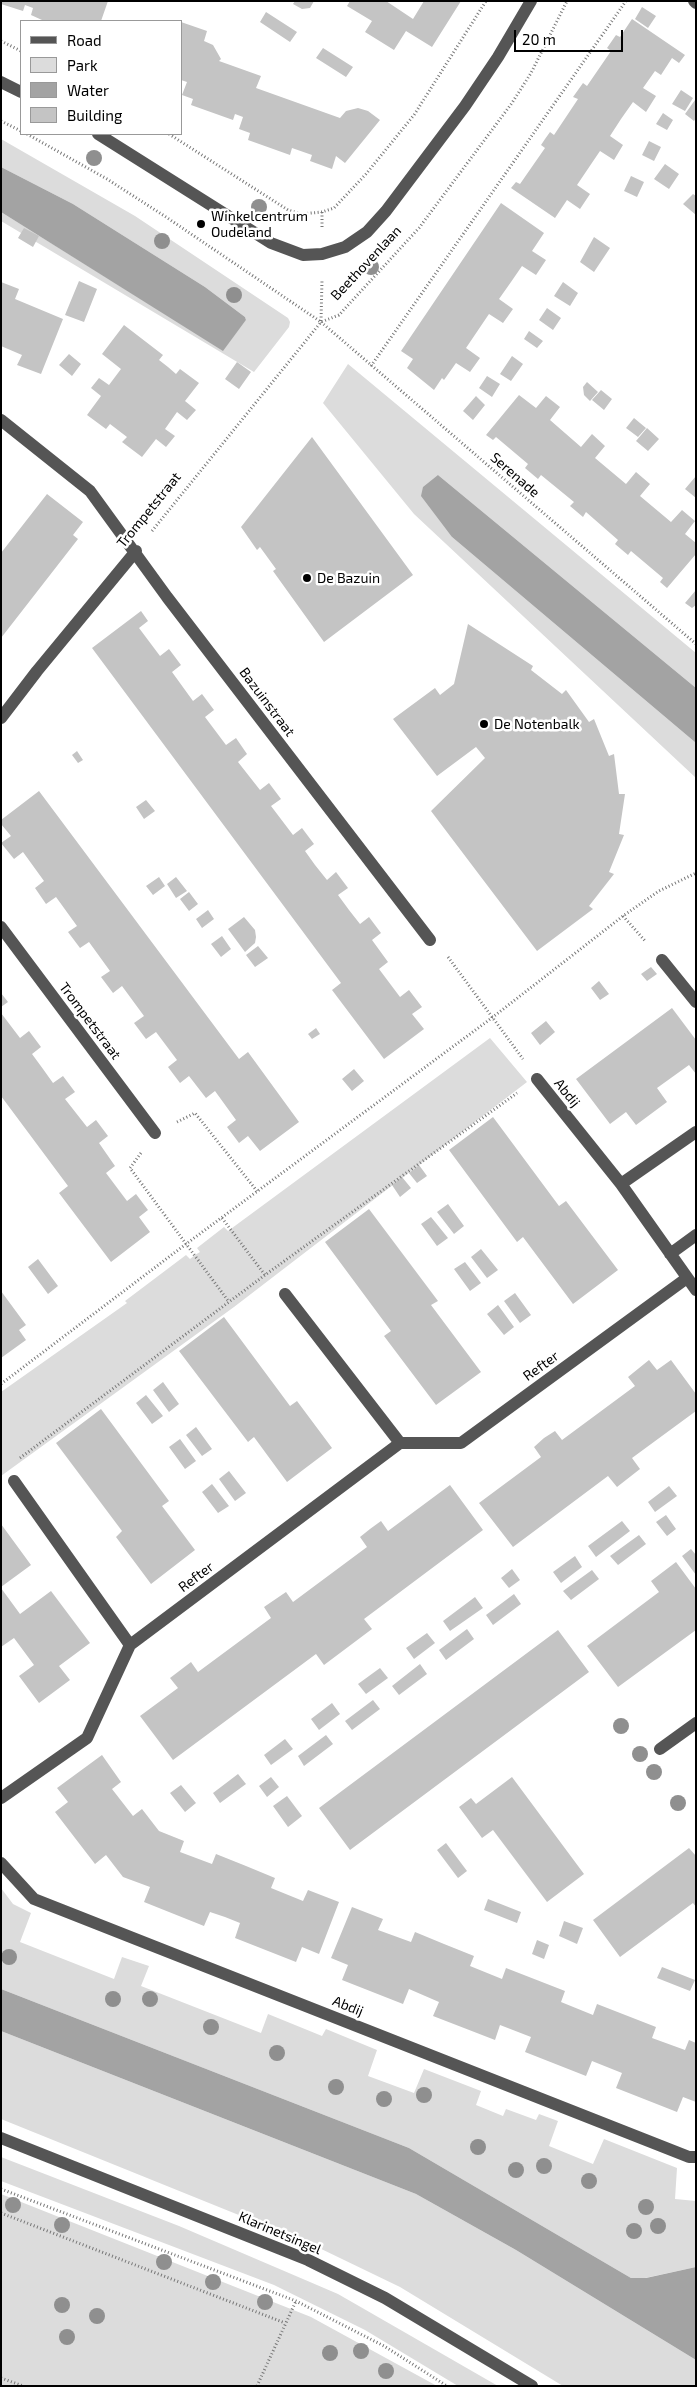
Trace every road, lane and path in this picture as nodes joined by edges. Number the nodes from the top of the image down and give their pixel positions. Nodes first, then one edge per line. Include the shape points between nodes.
1 (486, 1) edge
2 (531, 1) edge
3 (567, 1) edge
4 (626, 1) edge
5 (1, 41) edge
6 (20, 50) edge
7 (1, 82) edge
8 (20, 92) edge
9 (1, 121) edge
10 (20, 130) edge
11 (29, 135) edge
12 (100, 135) edge
13 (170, 135) edge
14 (321, 322) junction
15 (371, 366) junction
16 (1, 420) edge
17 (136, 551) junction
18 (696, 644) edge
19 (1, 718) edge
20 (696, 873) edge
21 (623, 916) junction
22 (1, 927) edge
23 (430, 940) joint
24 (662, 960) joint
25 (696, 1002) edge
26 (493, 1017) junction
27 (537, 1079) joint
28 (696, 1132) edge
29 (156, 1133) junction
30 (621, 1184) junction
31 (257, 1191) junction
32 (222, 1218) junction
33 (696, 1235) edge
34 (186, 1244) junction
35 (670, 1254) junction
36 (687, 1278) junction
37 (696, 1290) edge
38 (285, 1294) joint
39 (228, 1302) dead end
40 (1, 1384) edge
41 (400, 1443) junction
42 (14, 1481) dead end
43 (130, 1645) junction
44 (696, 1723) edge
45 (660, 1749) dead end
46 (1, 1798) edge
47 (1, 1863) edge
48 (1, 2138) edge
49 (696, 2157) edge
50 (1, 2189) edge
51 (1, 2213) edge
52 (296, 2301) junction
53 (285, 2322) junction
54 (1, 2378) edge
55 (23, 2386) edge
56 (257, 2386) edge
57 (448, 2386) edge
58 (532, 2386) edge

1 - 13 path via 414,115 334,208 308,213 288,210
2 - 12 street, Beethovenlaan via 470,98 386,211 367,232 345,246 322,254 303,255 271,243
3 - 14 path, Beethovenlaan via 512,103 419,228 338,314
4 - 15 path
5 - 6 path
7 - 8 street
9 - 10 path
11 - 14 path via 107,179
14 - 15 path, Serenade
14 - 17 path, Trompetstraat
15 - 18 path, Serenade
16 - 17 street, Bazuinstraat via 90,491
17 - 19 street, Trompetstraat
17 - 23 street, Bazuinstraat via 167,597
20 - 21 path via 659,891
21 - 24 path
21 - 26 path
22 - 29 street, Trompetstraat
23 - 26 path via 442,948
24 - 25 street
26 - 27 path, Abdij
26 - 31 path
27 - 30 street, Abdij
28 - 30 street
29 - 31 path via 196,1113
29 - 34 path via 130,1168
30 - 35 street, Abdij
31 - 32 path
32 - 34 path
32 - 38 path via 265,1275
33 - 35 street
34 - 39 path
34 - 40 path
35 - 36 street, Abdij
36 - 37 street, Abdij
36 - 41 street, Refter via 460,1443
38 - 41 street
41 - 43 street, Refter
42 - 43 street
43 - 46 street, Refter via 87,1738
44 - 45 street
47 - 49 street, Abdij via 34,1899 689,2157
48 - 58 street, Klarinetsingel via 308,2260 385,2298
50 - 52 path
51 - 53 path
52 - 53 path
52 - 57 path via 384,2346
53 - 56 path
54 - 55 path

